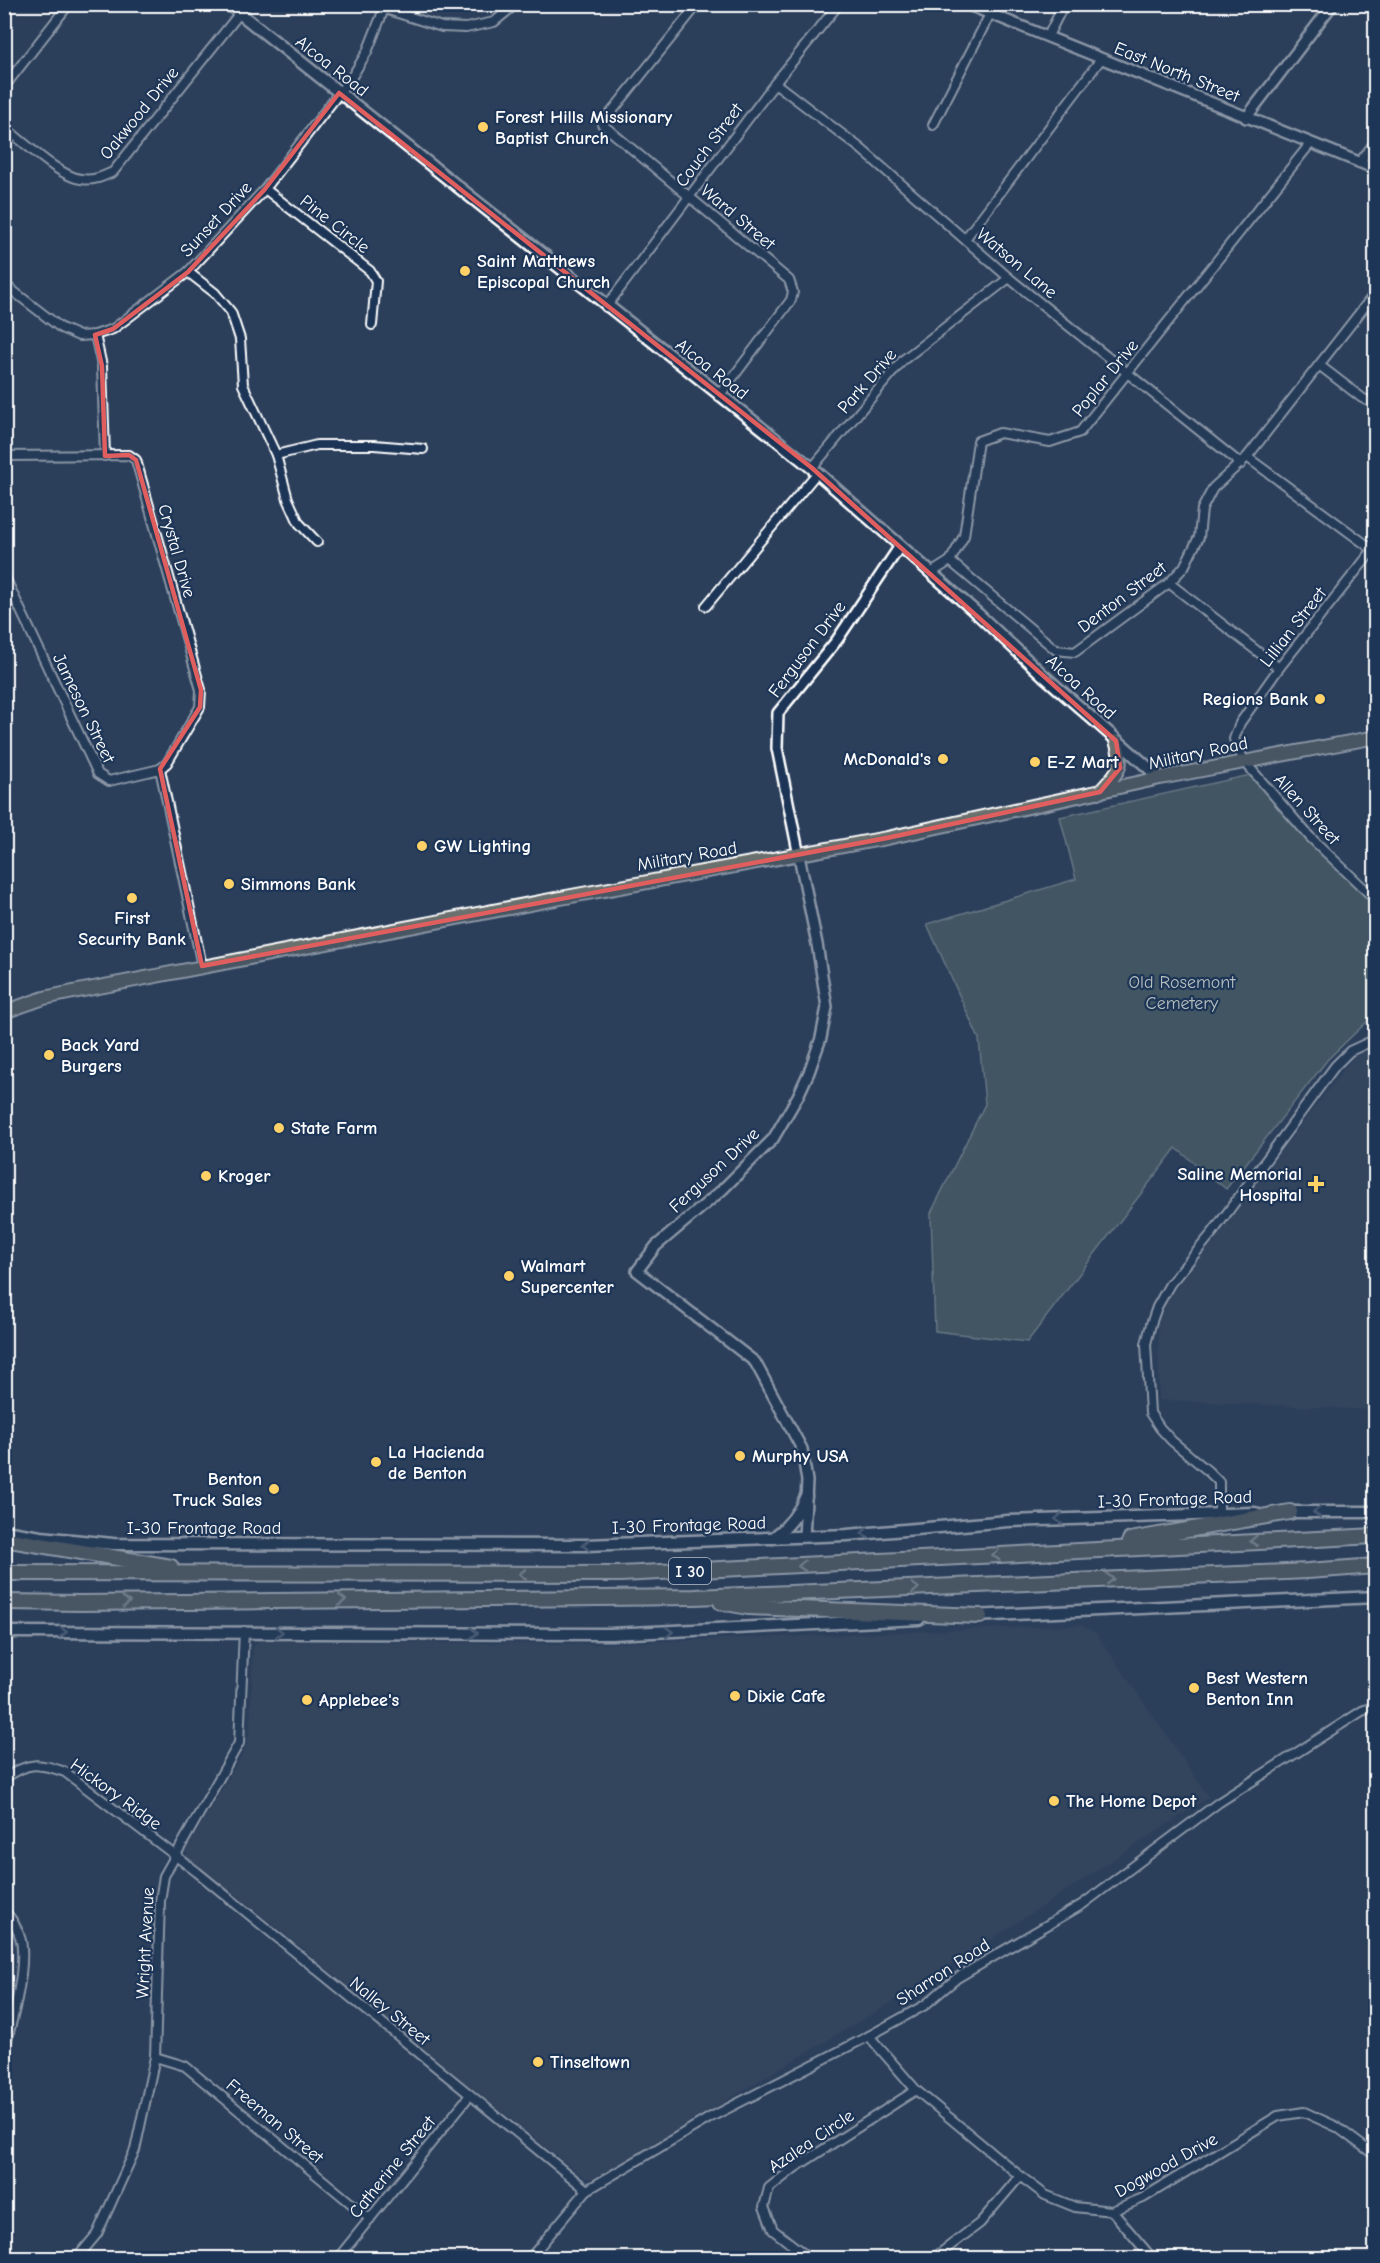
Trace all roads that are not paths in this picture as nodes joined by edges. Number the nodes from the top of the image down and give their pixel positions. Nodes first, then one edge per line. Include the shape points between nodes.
1 (69, 4) edge
2 (228, 4) edge
3 (247, 4) edge
4 (516, 4) edge
5 (698, 4) edge
6 (839, 4) edge
7 (966, 4) edge
8 (1065, 4) edge
9 (1333, 4) edge
10 (386, 7) edge
11 (239, 14) junction
12 (990, 14) junction
13 (1048, 36) junction
14 (1101, 59) junction
15 (776, 82) junction
16 (4, 87) edge
17 (339, 93) junction
18 (1246, 118) junction
19 (933, 125) dead end
20 (4, 127) edge
21 (1376, 141) edge
22 (1310, 144) junction
23 (1359, 163) junction
24 (1376, 169) edge
25 (266, 189) junction
26 (690, 196) junction
27 (965, 239) junction
28 (188, 272) junction
29 (1010, 278) junction
30 (4, 284) edge
31 (1376, 292) edge
32 (606, 307) junction
33 (372, 325) dead end
34 (95, 335) junction
35 (1319, 365) junction
36 (1127, 374) junction
37 (719, 396) junction
38 (1376, 405) edge
39 (423, 449) dead end
40 (276, 455) junction
41 (4, 456) edge
42 (105, 456) junction
43 (1244, 460) junction
44 (814, 471) junction
45 (317, 542) dead end
46 (900, 546) junction
47 (1374, 549) edge
48 (950, 561) junction
49 (931, 573) junction
50 (4, 576) edge
51 (1169, 583) junction
52 (706, 606) dead end
53 (1279, 668) junction
54 (1376, 737) edge
55 (1116, 741) junction
56 (1244, 761) junction
57 (160, 769) junction
58 (1160, 778) junction
59 (1100, 792) junction
60 (800, 855) junction
61 (1376, 900) edge
62 (202, 966) junction
63 (4, 1012) edge
64 (1376, 1039) edge
65 (806, 1496) junction
66 (1290, 1512) junction
67 (1376, 1512) edge
68 (1219, 1514) junction
69 (4, 1531) edge
70 (1376, 1536) edge
71 (804, 1537) junction
72 (773, 1538) junction
73 (4, 1539) edge
74 (1077, 1550) junction
75 (1376, 1566) edge
76 (4, 1573) edge
77 (212, 1574) junction
78 (695, 1597) junction
79 (1376, 1597) edge
80 (4, 1602) edge
81 (980, 1616) junction
82 (244, 1631) junction
83 (4, 1632) edge
84 (1376, 1706) edge
85 (4, 1779) edge
86 (174, 1856) junction
87 (4, 1911) edge
88 (869, 2036) junction
89 (4, 2051) edge
90 (155, 2057) junction
91 (916, 2090) junction
92 (470, 2095) junction
93 (1376, 2156) edge
94 (1020, 2176) junction
95 (587, 2190) junction
96 (1112, 2211) junction
97 (370, 2219) junction
98 (77, 2259) edge
99 (338, 2259) edge
100 (530, 2259) edge
101 (809, 2259) edge
102 (934, 2259) edge
103 (1152, 2259) edge

1 - 16 street
2 - 11 main road, Alcoa Road
3 - 11 street, Oakwood Drive
4 - 10 street via 494,22 466,28 442,27
5 - 26 street, Ward Street via 602,124
6 - 15 street, Couch Street
7 - 12 street, East North Street
8 - 13 street
9 - 18 street
10 - 17 street, Sunset Drive via 367,52
11 - 17 main road, Alcoa Road
11 - 20 street, Oakwood Drive via 112,172 99,179 66,175
12 - 13 street, East North Street
12 - 19 street
13 - 14 street, East North Street
14 - 18 street, East North Street
14 - 27 street
15 - 26 street, Couch Street
15 - 27 street, Watson Lane
17 - 25 street, Sunset Drive
17 - 32 main road, Alcoa Road
18 - 22 street, East North Street
21 - 23 street
22 - 23 street, East North Street
22 - 36 street, Poplar Drive
23 - 24 street, East North Street
25 - 28 street, Sunset Drive
25 - 33 street, Pine Circle via 370,271 376,281
26 - 32 street, Couch Street
26 - 37 street, Ward Street via 789,280 794,292
27 - 29 street, Watson Lane
28 - 34 street, Sunset Drive via 113,329
28 - 40 street via 231,312 240,339 243,385
29 - 36 street, Watson Lane
29 - 44 street, Park Drive via 903,360
30 - 34 street via 61,328 79,336
31 - 35 street, Denton Street
32 - 37 main road, Alcoa Road
34 - 42 street via 102,366
35 - 38 street
35 - 43 street, Denton Street
36 - 43 street, Watson Lane
36 - 48 street, Poplar Drive via 1080,432 1050,442 1000,433 978,441 964,536
37 - 44 main road, Alcoa Road
39 - 40 street via 317,445
40 - 45 street via 288,499 300,523
41 - 42 street, Crystal Drive
42 - 57 street, Crystal Drive via 129,455 136,460 201,690 200,707
43 - 47 street, Watson Lane
43 - 51 street, Denton Street via 1214,488 1202,509 1199,537 1184,567
44 - 46 main road, Alcoa Road
44 - 52 street, Park Drive
46 - 49 main road, Alcoa Road
46 - 60 street, Ferguson Drive via 837,640 778,713 777,748
47 - 53 street, Lillian Street
48 - 49 street, Poplar Drive
48 - 51 street, Denton Street via 1056,650 1075,652
49 - 55 main road, Alcoa Road
50 - 57 street, Jameson Street via 98,774 109,781
51 - 53 street
53 - 56 street, Lillian Street via 1240,723 1234,740
54 - 56 main road, Military Road
55 - 58 main road, Alcoa Road
55 - 59 main road via 1122,758 1120,768
56 - 58 main road, Military Road
56 - 61 street, Allen Street via 1310,837
57 - 62 street
58 - 59 main road, Military Road
59 - 60 main road, Military Road
60 - 62 main road, Military Road
60 - 65 street, Ferguson Drive via 827,1007 809,1072 773,1139 722,1190 656,1246 637,1270 755,1362 802,1449
62 - 63 main road, Military Road via 44,998
64 - 68 street via 1350,1051 1335,1066 1156,1307 1146,1344 1150,1413 1172,1441 1219,1482
65 - 71 street, Ferguson Drive
65 - 72 main road via 790,1523
67 -> 66 main road, I-30 Frontage Road
66 - 68 main road, I-30 Frontage Road
66 - 74 highway
68 -> 71 main road, I-30 Frontage Road via 1008,1521
72 -> 69 main road, I-30 Frontage Road via 586,1545 112,1544
70 -> 74 highway, I 30
71 - 72 main road, I-30 Frontage Road
73 - 77 highway
74 -> 77 highway, I 30 via 620,1574
78 -> 75 highway, I 30
76 - 77 highway, I 30
80 -> 78 highway, I 30
78 - 81 highway via 748,1607
79 - 81 main road
82 -> 81 main road via 638,1634
83 -> 82 main road
82 - 86 street, Wright Avenue via 239,1743
84 - 88 street, Sharron Road via 1362,1711 1218,1803 1083,1904 966,1973 925,2005
85 - 86 street, Hickory Ridge via 18,1769 40,1764 65,1773
86 - 90 street, Wright Avenue via 164,1876 160,1901
86 - 92 street, Nalley Street
87 - 89 street via 12,1918 22,1947 18,1990
88 - 91 street, Dogwood Drive
88 - 95 street, Sharron Road via 711,2117
90 - 97 street, Freeman Street via 185,2066
90 - 98 street, Wright Avenue via 135,2150 97,2234
91 - 94 street, Dogwood Drive
91 - 101 street, Azalea Circle via 769,2188 764,2207 773,2230
92 - 95 street, Nalley Street
92 - 97 street, Catherine Street
93 - 96 street, Dogwood Drive via 1337,2127 1304,2112 1278,2116 1143,2198
94 - 96 street, Dogwood Drive via 1045,2195 1076,2207
94 - 102 street via 980,2223
95 - 100 street, Sharron Road
96 - 103 street
97 - 99 street, Catherine Street

